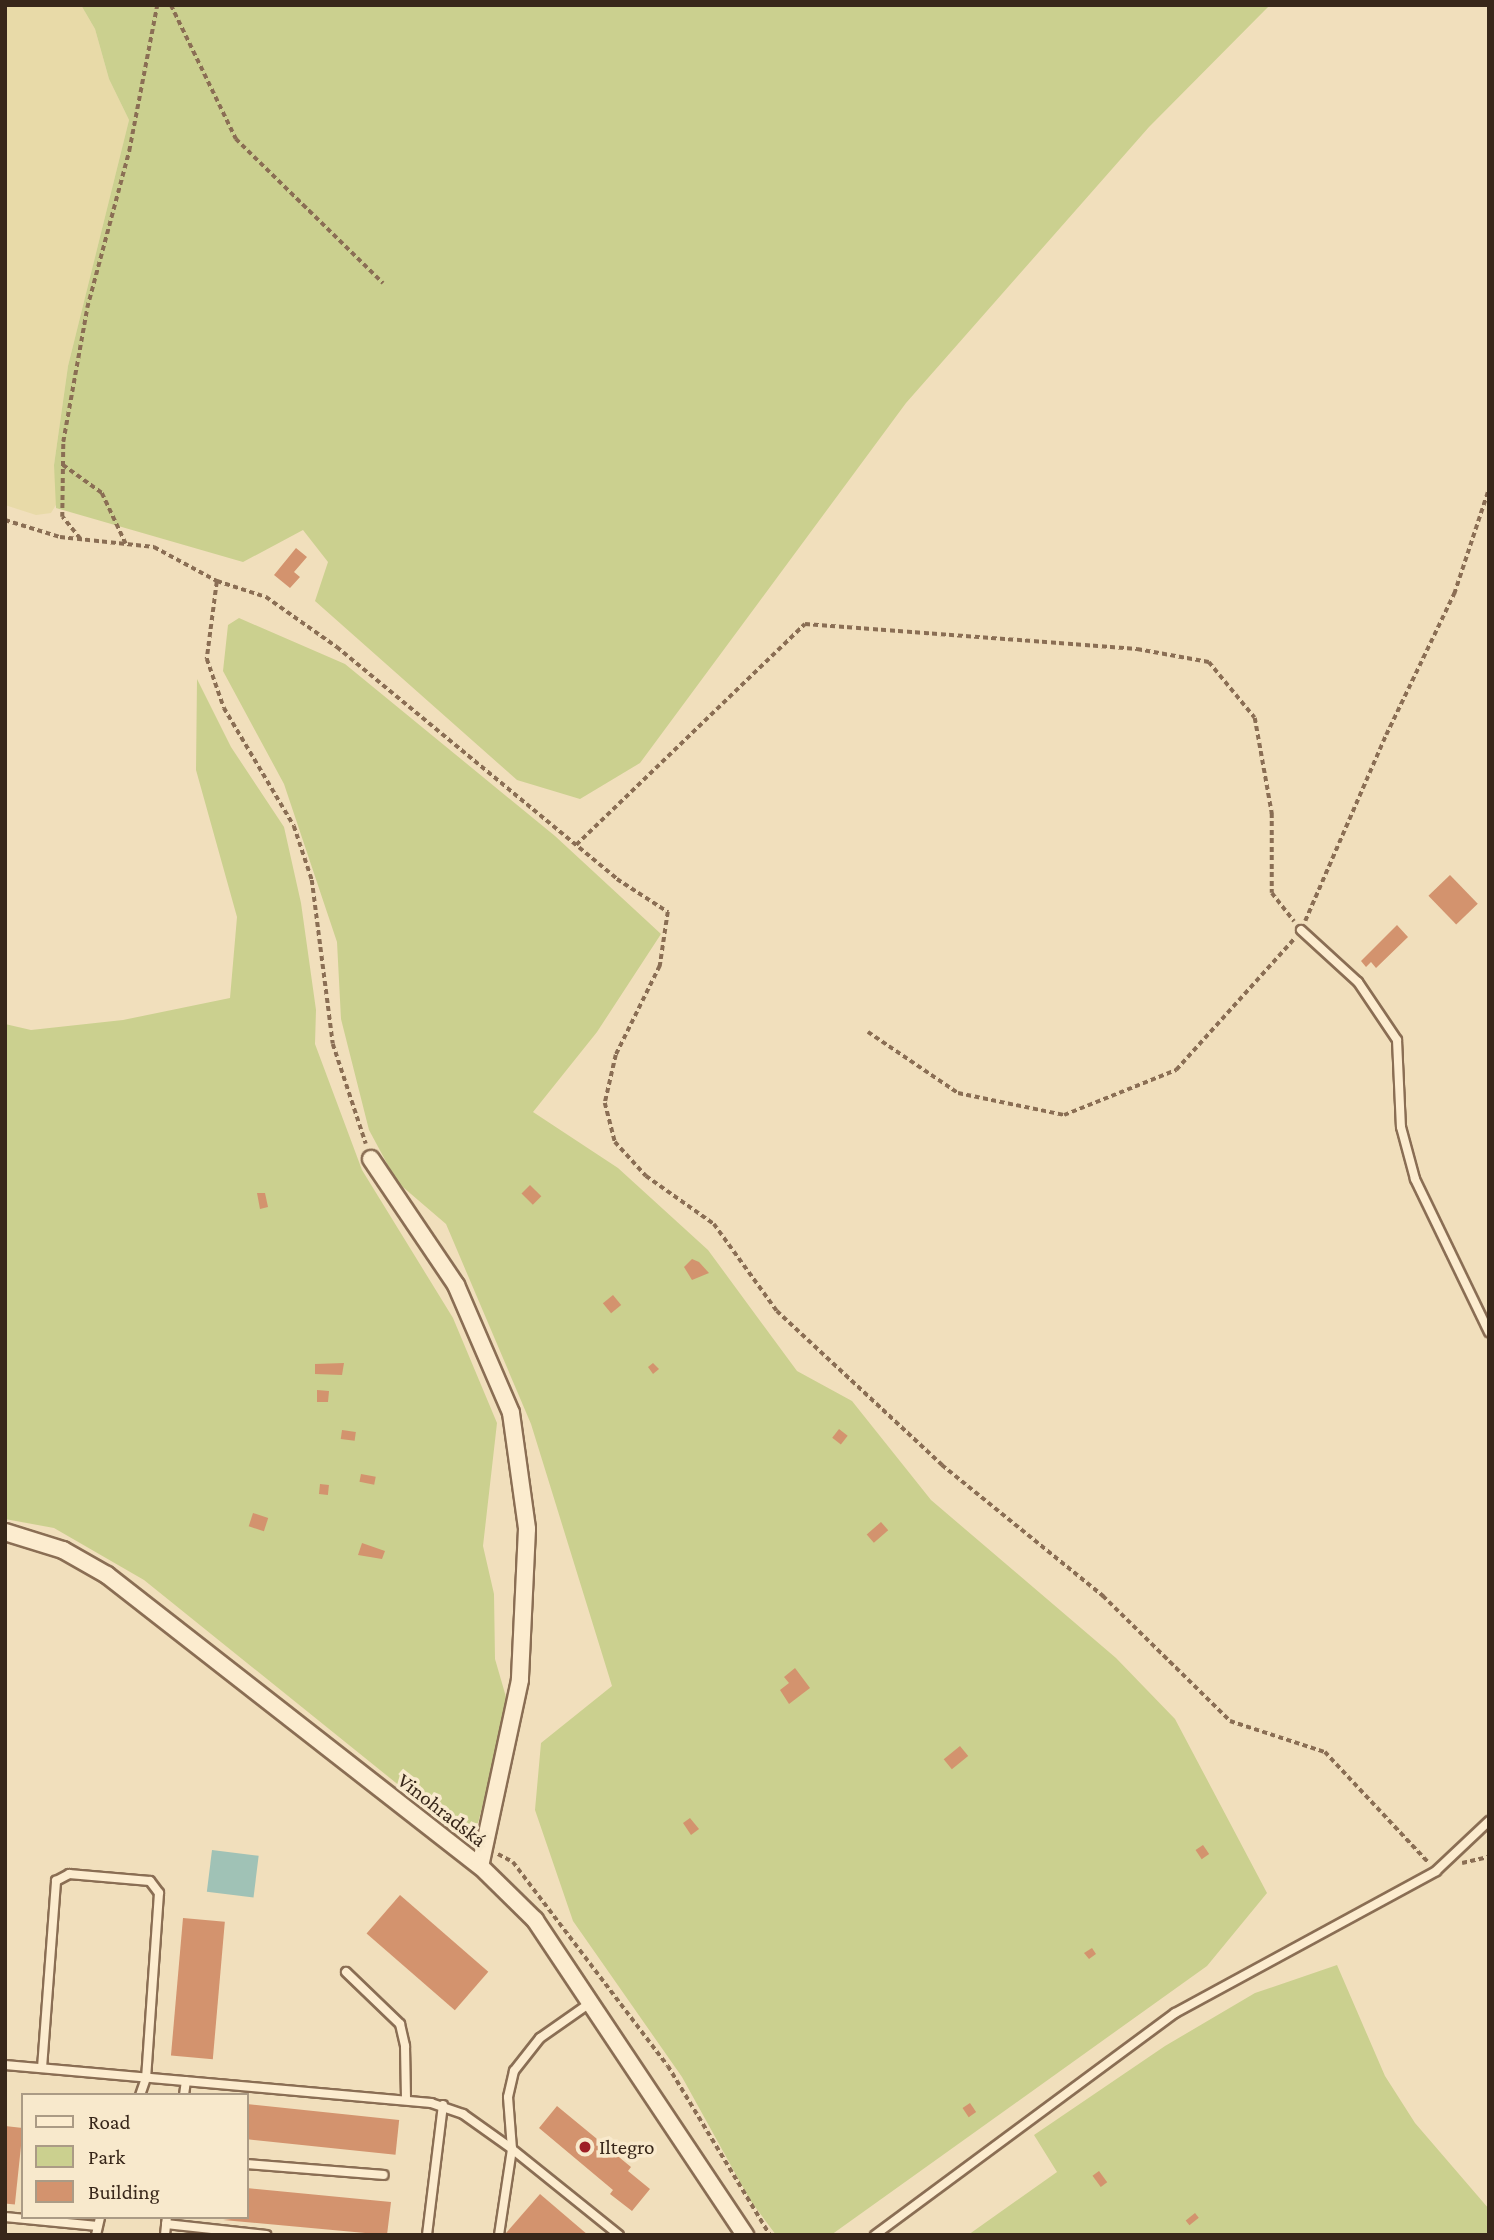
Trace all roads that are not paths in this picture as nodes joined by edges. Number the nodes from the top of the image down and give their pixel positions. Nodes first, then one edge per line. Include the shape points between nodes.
1 (1301, 930) road end
2 (370, 1159) road end
3 (1489, 1332) edge
4 (5, 1532) edge
5 (1489, 1821) edge
6 (480, 1866) junction
7 (346, 1972) dead end
8 (590, 2003) junction
9 (5, 2065) edge
10 (42, 2068) junction
11 (146, 2078) junction
12 (186, 2081) junction
13 (141, 2093) edge
14 (184, 2093) edge
15 (406, 2100) junction
16 (443, 2105) junction
17 (512, 2149) junction
18 (248, 2164) edge
19 (384, 2175) dead end
20 (26, 2219) edge
21 (167, 2220) edge
22 (98, 2226) edge
23 (165, 2235) edge
24 (267, 2235) edge
25 (427, 2235) edge
26 (499, 2235) edge
27 (619, 2235) edge
28 (745, 2235) edge
29 (875, 2235) edge

1 - 3 lane via 1358,982 1397,1040 1401,1126 1415,1179
2 - 6 street via 456,1285 511,1413 527,1529 520,1681
4 - 6 street, Vinohradská via 63,1550 107,1575
5 - 29 lane via 1436,1871 1175,2014
6 - 8 street, Vinohradská via 535,1920
7 - 15 lane via 400,2024
8 - 17 lane via 540,2038 514,2071 508,2097
8 - 28 street, Vinohradská
9 - 10 lane
10 - 11 lane
10 - 11 lane via 56,1881 69,1874 144,1880 155,1883 159,1893
11 - 12 lane
11 - 13 lane
12 - 14 lane
12 - 15 lane
15 - 16 lane
16 - 17 lane
16 - 25 lane
17 - 26 lane
17 - 27 lane
18 - 19 lane
20 - 22 lane
21 - 23 lane
21 - 24 lane

